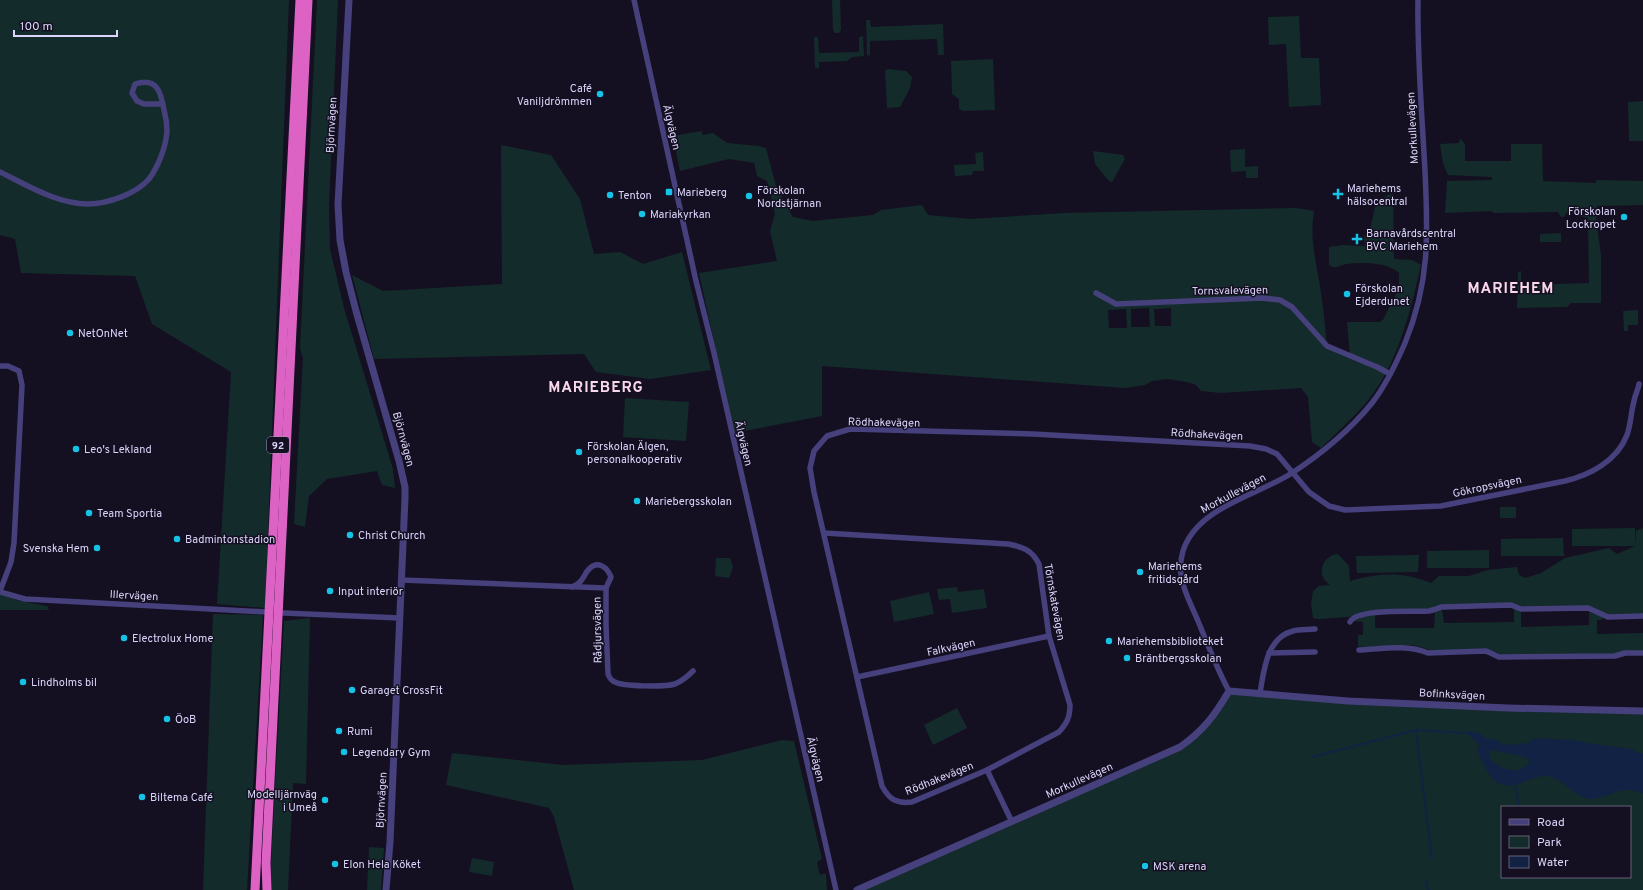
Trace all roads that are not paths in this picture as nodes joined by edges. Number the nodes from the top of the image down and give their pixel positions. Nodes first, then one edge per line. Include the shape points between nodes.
1 (300, 0) edge
2 (308, 0) edge
3 (349, 0) edge
4 (634, 0) edge
5 (1418, 0) edge
6 (163, 104) junction
7 (0, 172) edge
8 (1096, 293) dead end
9 (0, 366) edge
10 (1390, 374) junction
11 (1639, 384) dead end
12 (1293, 472) junction
13 (824, 533) junction
14 (402, 580) junction
15 (572, 587) junction
16 (606, 588) junction
17 (0, 591) edge
18 (267, 612) dead end
19 (284, 613) dead end
20 (1643, 616) edge
21 (400, 618) junction
22 (1350, 622) dead end
23 (1315, 629) dead end
24 (1049, 636) junction
25 (1359, 650) dead end
26 (1315, 652) dead end
27 (1269, 653) junction
28 (1643, 653) edge
29 (693, 671) dead end
30 (857, 677) junction
31 (1230, 691) junction
32 (1260, 693) junction
33 (1643, 710) edge
34 (987, 770) junction
35 (1012, 822) junction
36 (255, 890) edge
37 (267, 890) edge
38 (386, 890) edge
39 (836, 890) edge
40 (857, 890) edge

1 - 36 highway, 92
2 - 37 highway, 92 via 266,863
3 - 14 street, Björnvägen via 339,227 346,272 405,487
4 - 39 street, Älgvägen via 691,261
5 - 10 street, Morkullevägen via 1427,227 1426,267 1420,302
6 - 6 street via 144,104 136,101 132,93 135,84 144,81 155,85 161,92
6 - 7 street via 167,131 160,160 148,179 121,198 88,204 73,202 56,198
8 - 10 street, Tornsvalevägen via 1116,304 1262,298 1280,300 1292,307 1327,346
9 - 17 street via 8,366 19,371 22,385 14,543 11,562
10 - 12 street, Morkullevägen via 1372,403 1353,423 1326,449
11 - 12 street, Gökropsvägen via 1630,426 1620,449 1604,464 1579,477 1441,506 1345,510 1329,506 1309,492
12 - 13 street, Rödhakevägen via 1277,454 1250,446 1040,435 850,429 827,436 814,451 810,468
12 - 31 street, Morkullevägen via 1213,514 1190,534 1183,551 1181,575 1184,589 1218,670
13 - 24 street, Törnskatevägen via 962,540 1023,547 1035,556 1039,564
13 - 30 street, Rödhakevägen
14 - 15 street, Rådjursvägen
14 - 21 street, Björnvägen
15 - 16 street, Rådjursvägen
15 - 16 street, Rådjursvägen via 579,583 589,569 601,565 608,569 611,577
16 - 29 street, Rådjursvägen via 608,674 614,682 660,686 675,684
17 - 18 street, Illervägen via 25,599
19 - 21 street
20 - 22 street via 1608,617 1590,608 1521,609 1509,605 1441,607 1431,611 1372,612 1355,616
21 - 38 street, Björnvägen
23 - 27 street via 1292,631 1284,635 1272,646
24 - 30 street, Falkvägen
24 - 34 street, Törnskatevägen via 1070,706 1070,715 1059,732
25 - 28 street via 1406,648 1428,653 1486,651 1499,657 1615,656
26 - 27 street
27 - 32 street
30 - 34 street, Rödhakevägen via 882,786 887,795 902,803 912,802
31 - 32 street, Bofinksvägen
31 - 35 street, Morkullevägen via 1211,720 1180,747
32 - 33 street, Bofinksvägen via 1348,701 1508,708
34 - 35 street
35 - 40 street, Morkullevägen

